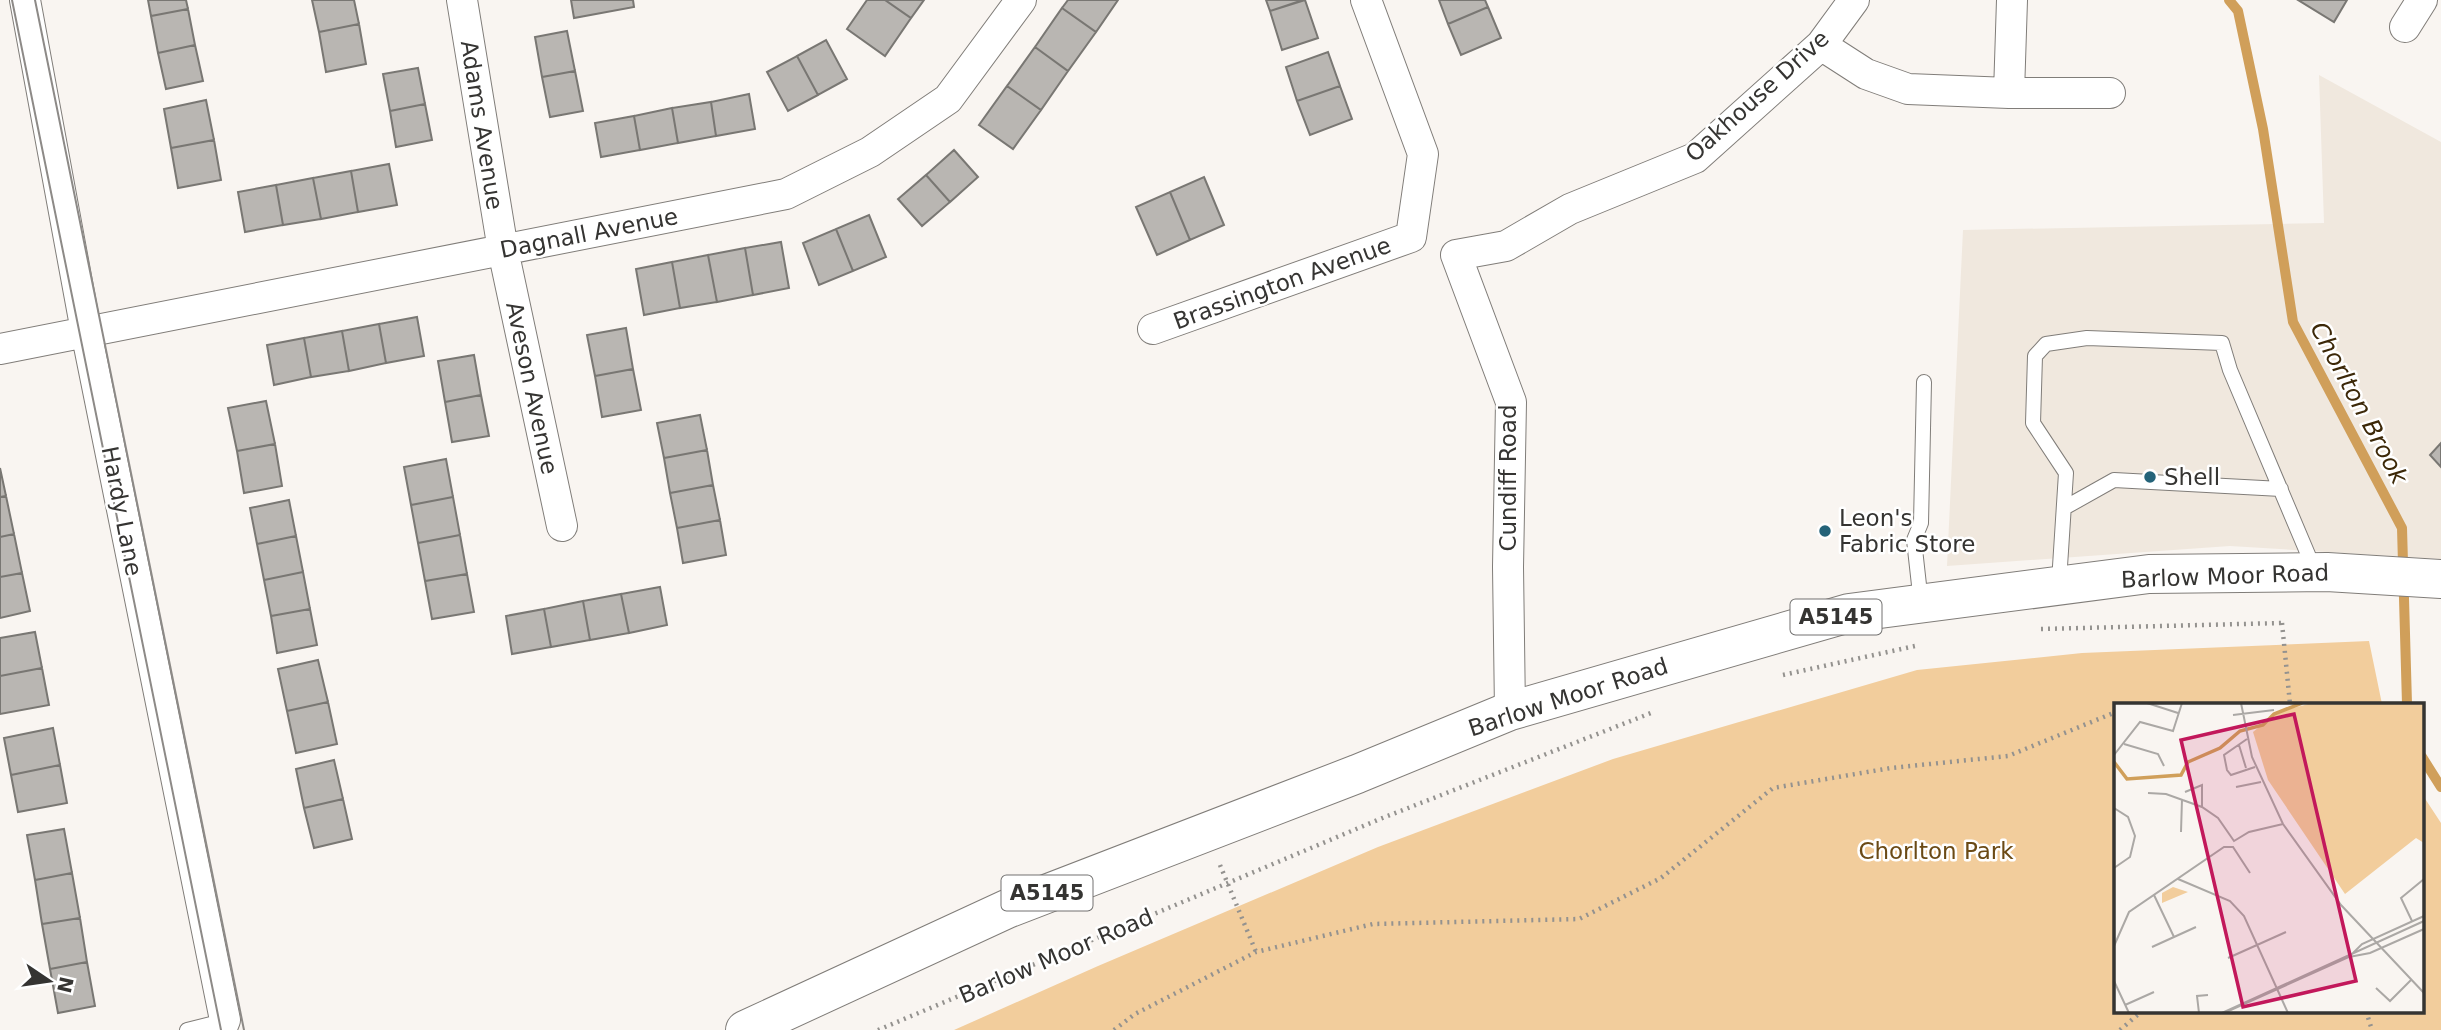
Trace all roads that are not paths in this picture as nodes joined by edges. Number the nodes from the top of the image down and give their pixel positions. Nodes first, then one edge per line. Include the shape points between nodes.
1 (25, 0) edge
2 (462, 0) edge
3 (1021, 0) edge
4 (1366, 0) edge
5 (1854, 0) edge
6 (2012, 0) edge
7 (2422, 0) edge
8 (2405, 27) dead end
9 (1821, 46) junction
10 (2009, 93) junction
11 (2110, 93) dead end
12 (502, 250) junction
13 (1456, 255) joint
14 (1153, 329) dead end
15 (86, 331) junction
16 (0, 349) edge
17 (1924, 382) dead end
18 (2281, 489) junction
19 (2064, 508) junction
20 (562, 526) dead end
21 (2331, 572) junction
22 (2441, 579) edge
23 (2059, 586) junction
24 (1921, 604) junction
25 (1510, 710) junction
26 (227, 1027) edge
27 (187, 1030) edge
28 (746, 1030) edge

1 - 15 street, Hardy Lane
2 - 12 street, Adams Avenue
3 - 12 street, Dagnall Avenue via 948,99 870,152 786,194
4 - 14 street, Brassington Avenue via 1423,155 1411,237
5 - 9 street, Oakhouse Drive
6 - 10 street
7 - 8 street
9 - 10 street via 1866,74 1908,89
9 - 13 street, Oakhouse Drive via 1695,158 1570,209 1506,246
10 - 11 street
12 - 15 street, Dagnall Avenue
12 - 20 street, Aveson Avenue
13 - 25 street, Cundiff Road via 1511,402
15 - 16 street, Dagnall Avenue
15 - 26 street, Hardy Lane
17 - 24 lane via 1921,523 1914,540
18 - 19 lane via 2114,480
18 - 19 lane via 2222,343 2087,338 2046,344 2035,356 2033,423 2066,473
18 - 21 lane
19 - 23 lane
21 - 22 main road, Barlow Moor Road / A5145
21 - 23 main road, Barlow Moor Road / A5145 via 2161,573
23 - 24 main road, Barlow Moor Road / A5145
24 - 25 main road, Barlow Moor Road / A5145 via 1849,613
25 - 28 main road, Barlow Moor Road / A5145 via 1007,909
26 - 27 lane

